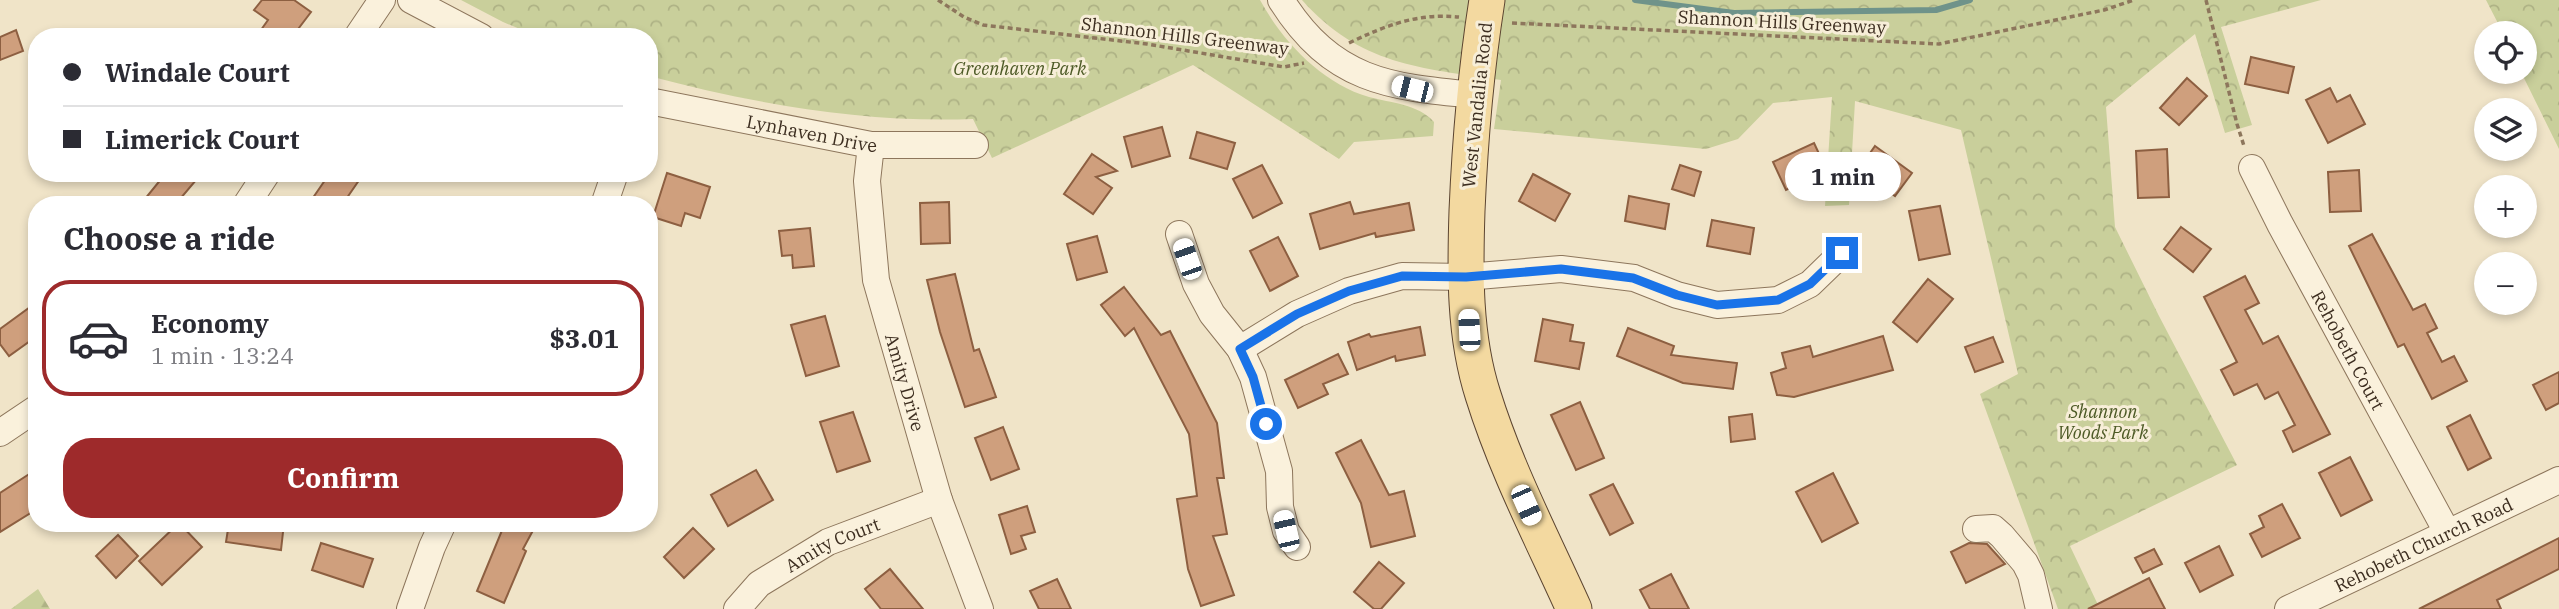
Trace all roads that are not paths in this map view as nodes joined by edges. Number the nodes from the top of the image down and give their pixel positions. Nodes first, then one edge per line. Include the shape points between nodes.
1 (382, 0) edge
2 (411, 0) edge
3 (1281, 0) edge
4 (1486, 10) edge
5 (363, 28) edge
6 (464, 28) edge
7 (1475, 95) junction
8 (658, 103) edge
9 (871, 145) junction
10 (975, 145) dead end
11 (2252, 168) road end
12 (1179, 234) dead end
13 (1842, 253) dead end
14 (1466, 277) junction
15 (1240, 349) junction
16 (28, 414) edge
17 (0, 433) edge
18 (2559, 480) edge
19 (939, 500) junction
20 (1976, 529) dead end
21 (439, 532) edge
22 (2447, 533) junction
23 (1297, 547) dead end
24 (410, 609) edge
25 (737, 609) edge
26 (980, 609) edge
27 (1574, 609) edge
28 (2039, 609) edge
29 (2288, 609) edge

1 - 5 street
2 - 6 street
3 - 7 street via 1306,33 1339,63 1375,81
4 - 7 main road, West Vandalia Road
7 - 14 main road, West Vandalia Road
8 - 9 street, Lynhaven Drive
9 - 10 street, Lynhaven Drive
9 - 19 street, Amity Drive via 867,181 876,280
11 - 22 street, Rehobeth Court
12 - 15 street via 1196,284 1212,314
13 - 14 street via 1810,284 1778,300 1717,305 1633,278 1561,269
14 - 15 street via 1402,276 1349,291 1297,314
14 - 27 main road, West Vandalia Road via 1469,330 1482,393 1515,480
15 - 23 street via 1253,377 1279,471 1286,531
16 - 17 street
18 - 22 street, Rehobeth Church Road
19 - 25 street, Amity Court via 828,542 759,584
19 - 26 street, Amity Drive
20 - 28 street via 1993,528 2025,563
21 - 24 street
22 - 29 street, Rehobeth Church Road

